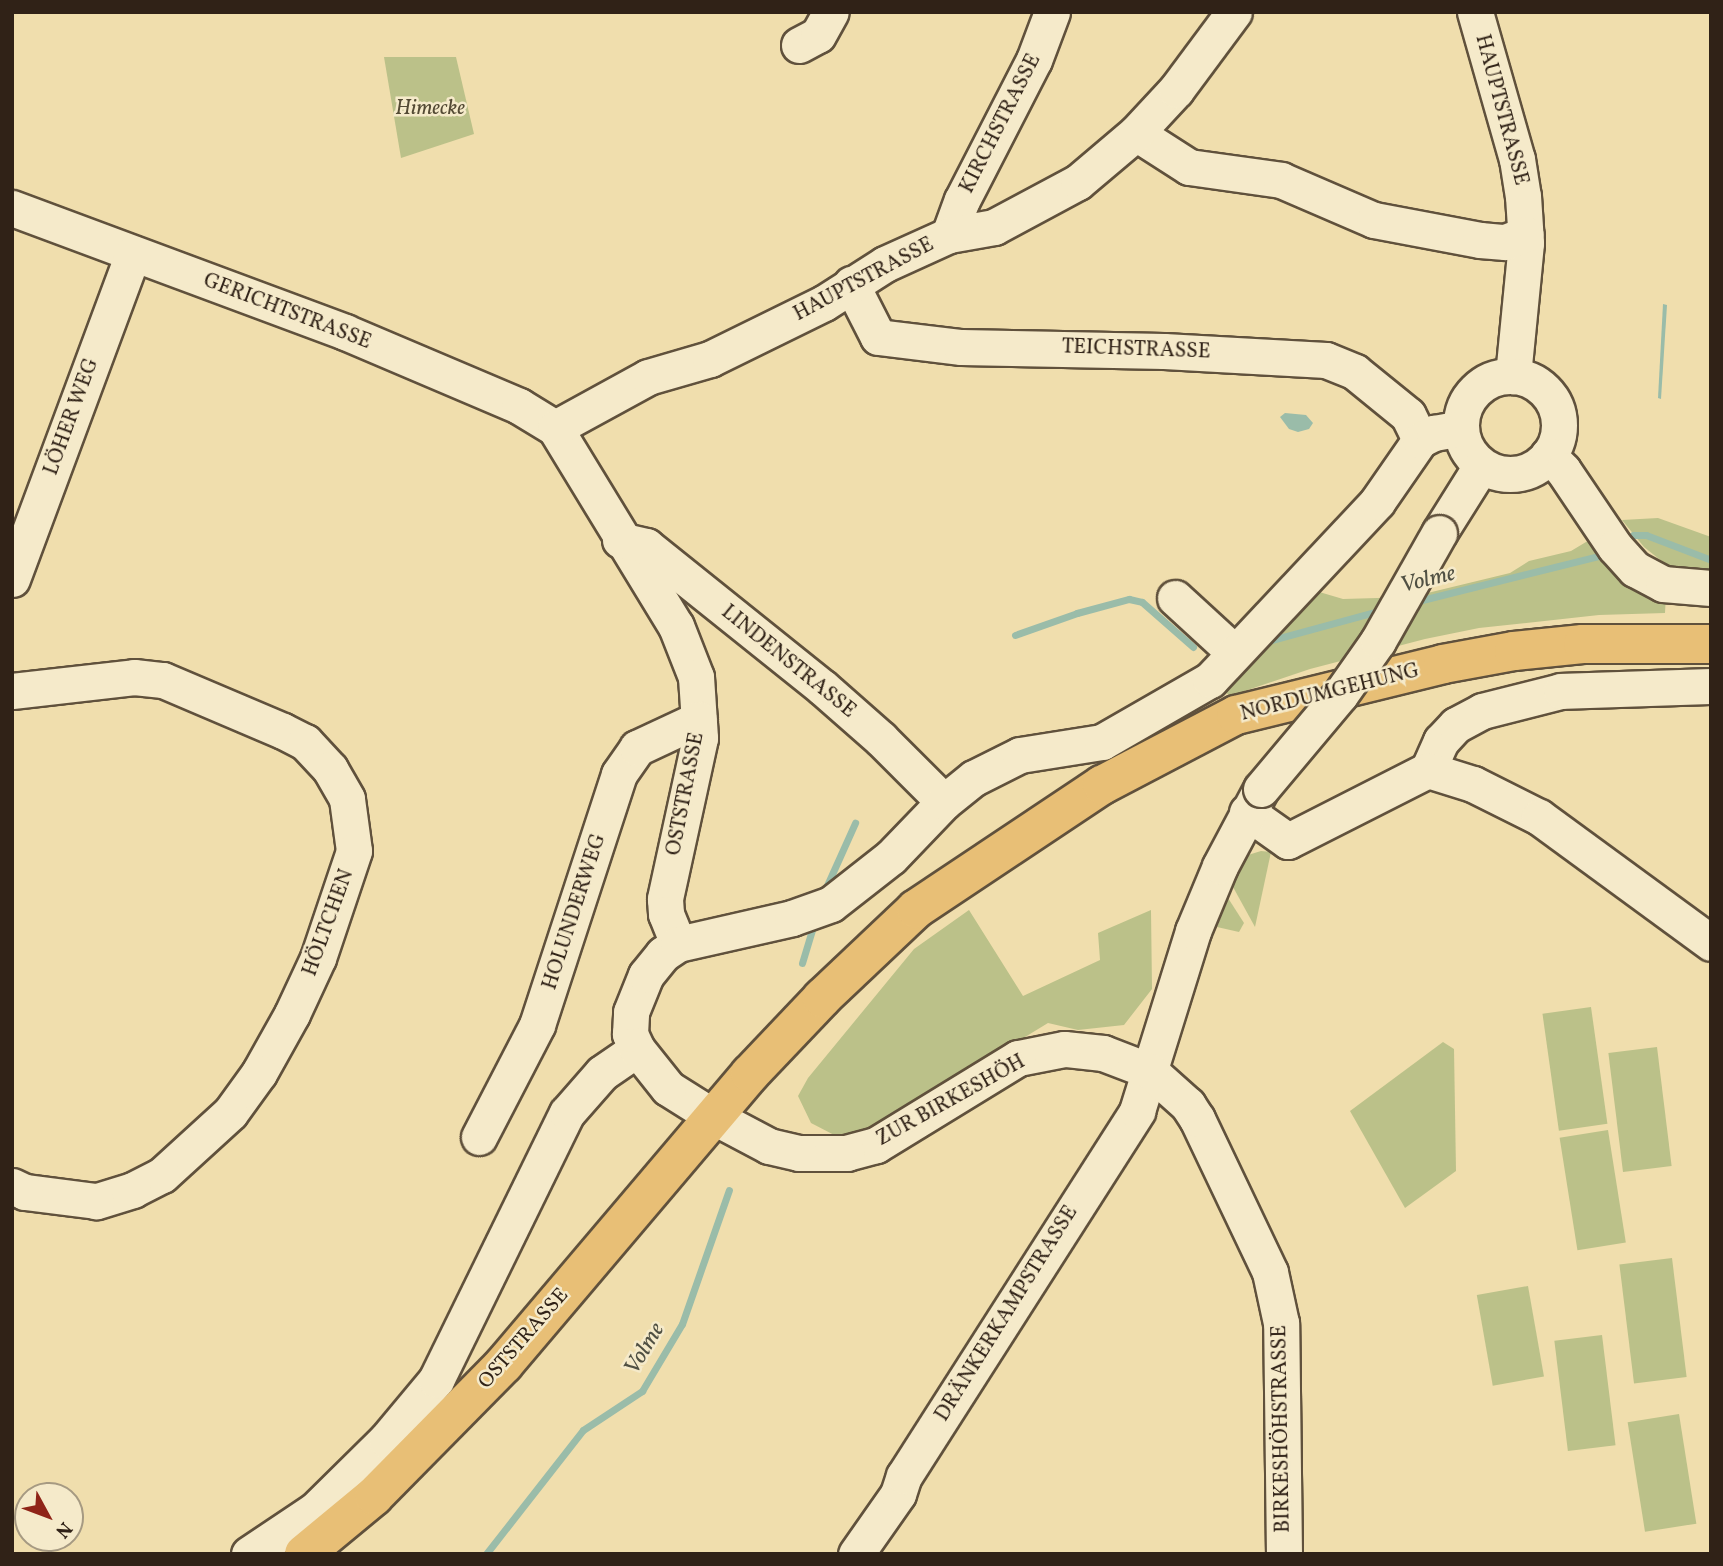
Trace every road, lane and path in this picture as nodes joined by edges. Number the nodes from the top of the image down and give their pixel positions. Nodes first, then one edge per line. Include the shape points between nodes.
1 (831, 12) edge
2 (1052, 12) edge
3 (1234, 12) edge
4 (1475, 12) edge
5 (799, 45) dead end
6 (1136, 134) junction
7 (12, 208) edge
8 (949, 234) junction
9 (1525, 234) junction
10 (133, 254) junction
11 (851, 284) junction
12 (1513, 376) junction
13 (555, 428) junction
14 (1461, 428) junction
15 (1420, 440) junction
16 (1548, 455) junction
17 (1481, 466) junction
18 (620, 540) junction
19 (12, 579) edge
20 (1711, 588) edge
21 (1175, 597) dead end
22 (1711, 644) edge
23 (1225, 669) junction
24 (1711, 686) edge
25 (12, 691) edge
26 (699, 719) junction
27 (1428, 770) junction
28 (1254, 801) junction
29 (944, 803) junction
30 (1711, 943) edge
31 (678, 944) junction
32 (637, 1049) junction
33 (1150, 1071) junction
34 (714, 1117) junction
35 (479, 1137) dead end
36 (12, 1186) edge
37 (325, 1520) junction
38 (250, 1554) edge
39 (304, 1554) edge
40 (856, 1554) edge
41 (1284, 1554) edge

1 - 5 street via 818,35
2 - 8 street, KIRCHSTRASSE via 1034,60
3 - 6 street, HAUPTSTRASSE via 1176,90
4 - 9 street, HAUPTSTRASSE via 1517,159
6 - 8 street, HAUPTSTRASSE via 1090,174 1058,194 994,227
6 - 9 street via 1189,167 1282,180 1374,220 1480,240 1505,242
7 - 10 street, GERICHTSTRASSE
8 - 11 street, HAUPTSTRASSE
9 - 12 street, HAUPTSTRASSE
10 - 13 street, GERICHTSTRASSE via 345,332 519,406
10 - 19 street, LÖHER WEG
11 - 13 street, HAUPTSTRASSE via 824,303 710,359 648,377
11 - 15 street, TEICHSTRASSE via 878,337 961,347 1326,360 1355,372 1408,415
12 - 14 street via 1491,382 1473,395
12 - 16 street via 1534,381 1553,402 1559,428
13 - 18 street, OSTSTRASSE
14 - 15 street
14 - 17 street via 1467,448
15 - 23 street via 1377,502
16 - 17 street via 1530,470 1517,473 1493,472
16 - 20 street via 1633,567 1663,584
17 - 28 street, bridge via 1378,641
18 - 26 street, OSTSTRASSE via 676,626 696,677
18 - 29 street, LINDENSTRASSE via 646,546 822,687
21 - 23 street
22 - 34 main road, NORDUMGEHUNG via 1583,644 1514,651 1236,715 1102,785 916,909 822,998
23 - 29 street via 1102,742 1020,755 974,778
24 - 27 street via 1561,691 1482,711 1456,725 1441,741
25 - 36 street, HÖLTCHEN via 135,677 163,680 283,731 305,742 330,769 347,799 354,851 318,958 292,1014 230,1113 162,1175 133,1190 96,1201 24,1192
26 - 31 street, OSTSTRASSE via 700,738 665,899
26 - 35 street, HOLUNDERWEG via 636,748 619,774 537,1025
27 - 28 street via 1288,841
27 - 30 street via 1473,785 1539,817
28 - 33 street via 1220,866 1194,931
29 - 31 street via 891,857 831,904 792,918
31 - 32 street via 657,961 636,994 630,1034
32 - 34 street via 668,1088
32 - 37 street, OSTSTRASSE via 603,1073 567,1113 436,1380
33 - 34 street, ZUR BIRKESHÖH via 1103,1053 1064,1049 1018,1058 893,1136 847,1153 778,1149
33 - 40 street, DRÄNKERKAMPSTRASSE via 1137,1111
33 - 41 street, BIRKESHÖHSTRASSE via 1197,1119 1270,1272 1283,1359
34 - 37 main road, OSTSTRASSE via 504,1364 402,1469
37 - 38 street, OSTSTRASSE
37 - 39 main road, OSTSTRASSE

